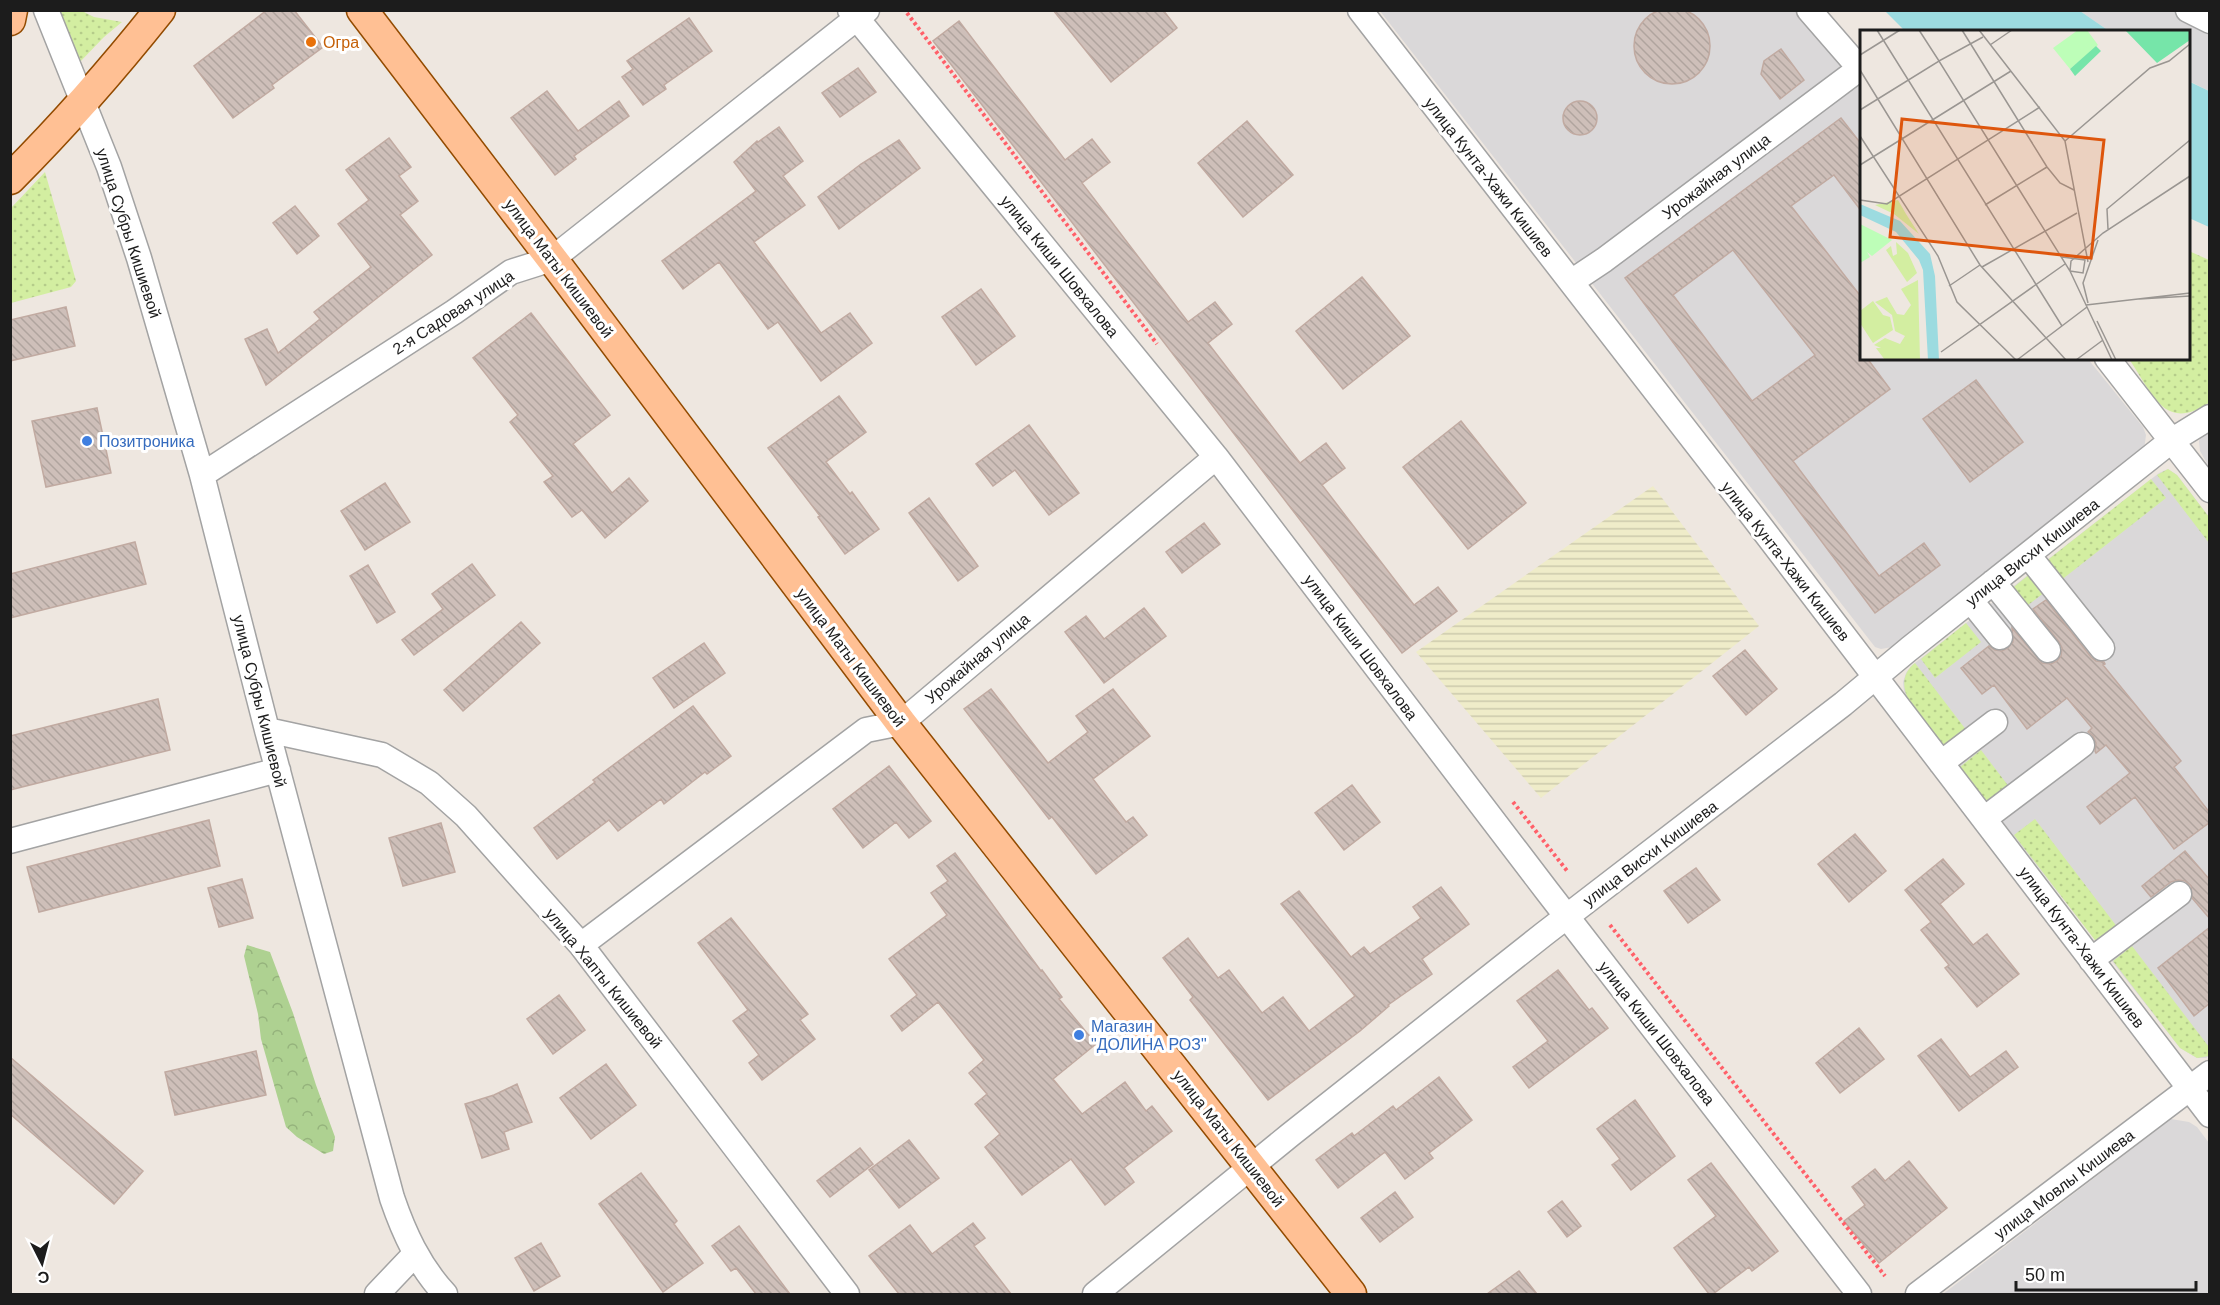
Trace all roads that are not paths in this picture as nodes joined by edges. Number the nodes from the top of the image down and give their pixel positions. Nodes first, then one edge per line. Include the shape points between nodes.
1 (12, 10) edge
2 (46, 10) edge
3 (160, 10) edge
4 (346, 10) edge
5 (362, 10) edge
6 (1360, 10) edge
7 (1809, 10) edge
8 (2188, 10) edge
9 (858, 13) edge
10 (10, 20) edge
11 (2210, 21) edge
12 (389, 45) junction
13 (1860, 70) edge
14 (82, 102) junction
15 (10, 179) edge
16 (552, 259) junction
17 (1571, 282) junction
18 (2109, 360) edge
19 (2210, 417) edge
20 (2171, 441) junction
21 (1216, 457) junction
22 (202, 475) junction
23 (2210, 490) edge
24 (2028, 555) junction
25 (1993, 582) junction
26 (1971, 600) junction
27 (2000, 637) dead end
28 (2102, 648) dead end
29 (2048, 650) dead end
30 (1876, 678) junction
31 (1995, 722) dead end
32 (901, 723) junction
33 (267, 730) junction
34 (2082, 745) dead end
35 (1941, 763) junction
36 (278, 770) junction
37 (1984, 819) junction
38 (10, 841) edge
39 (2179, 894) dead end
40 (1567, 916) junction
41 (581, 945) junction
42 (2091, 960) junction
43 (2210, 1073) edge
44 (2189, 1088) junction
45 (2210, 1115) edge
46 (1252, 1168) junction
47 (415, 1254) junction
48 (376, 1294) edge
49 (445, 1294) edge
50 (847, 1294) edge
51 (1095, 1294) edge
52 (1352, 1294) edge
53 (1859, 1294) edge
54 (1918, 1294) edge

1 - 10 main road
2 - 14 street, улица Субры Кишиевой
3 - 14 main road
4 - 12 main road
5 - 12 main road, улица Маты Кишиевой
6 - 17 street, улица Кунта-Хажи Кишиев
7 - 13 street
8 - 11 street
9 - 16 street, 2-я Садовая улица
9 - 21 street, улица Киши Шовхалова
12 - 16 main road, улица Маты Кишиевой
13 - 17 street, Урожайная улица
14 - 15 main road
14 - 22 street, улица Субры Кишиевой via 109,167 139,258
16 - 22 street, 2-я Садовая улица via 511,272
16 - 32 main road, улица Маты Кишиевой
17 - 30 street, улица Кунта-Хажи Кишиев
18 - 20 street
19 - 20 street, улица Висхи Кишиева
20 - 23 street
20 - 24 street, улица Висхи Кишиева
21 - 32 street, Урожайная улица
21 - 40 street, улица Киши Шовхалова
22 - 33 street, улица Субры Кишиевой
24 - 25 street, улица Висхи Кишиева
24 - 28 street
25 - 26 street, улица Висхи Кишиева
25 - 29 street
26 - 27 street
26 - 30 street, улица Висхи Кишиева
30 - 35 street, улица Кунта-Хажи Кишиев
30 - 40 street, улица Висхи Кишиева
31 - 35 street
32 - 41 street, Урожайная улица via 866,730
32 - 46 main road, улица Маты Кишиевой
33 - 36 street, улица Субры Кишиевой
33 - 41 street, улица Хапты Кишиевой via 382,755 429,783 466,816
34 - 37 street
35 - 37 street, улица Кунта-Хажи Кишиев
36 - 38 street
36 - 47 street, улица Субры Кишиевой via 392,1198
37 - 42 street, улица Кунта-Хажи Кишиев
39 - 42 street
40 - 46 street, улица Висхи Кишиева
40 - 53 street, улица Киши Шовхалова
41 - 50 street, улица Хапты Кишиевой
42 - 44 street, улица Кунта-Хажи Кишиев
43 - 44 street, улица Мовлы Кишиева
44 - 45 street, улица Кунта-Хажи Кишиев
44 - 54 street, улица Мовлы Кишиева
46 - 51 street, улица Висхи Кишиева
46 - 52 main road, улица Маты Кишиевой
47 - 48 street
47 - 49 street, улица Субры Кишиевой

